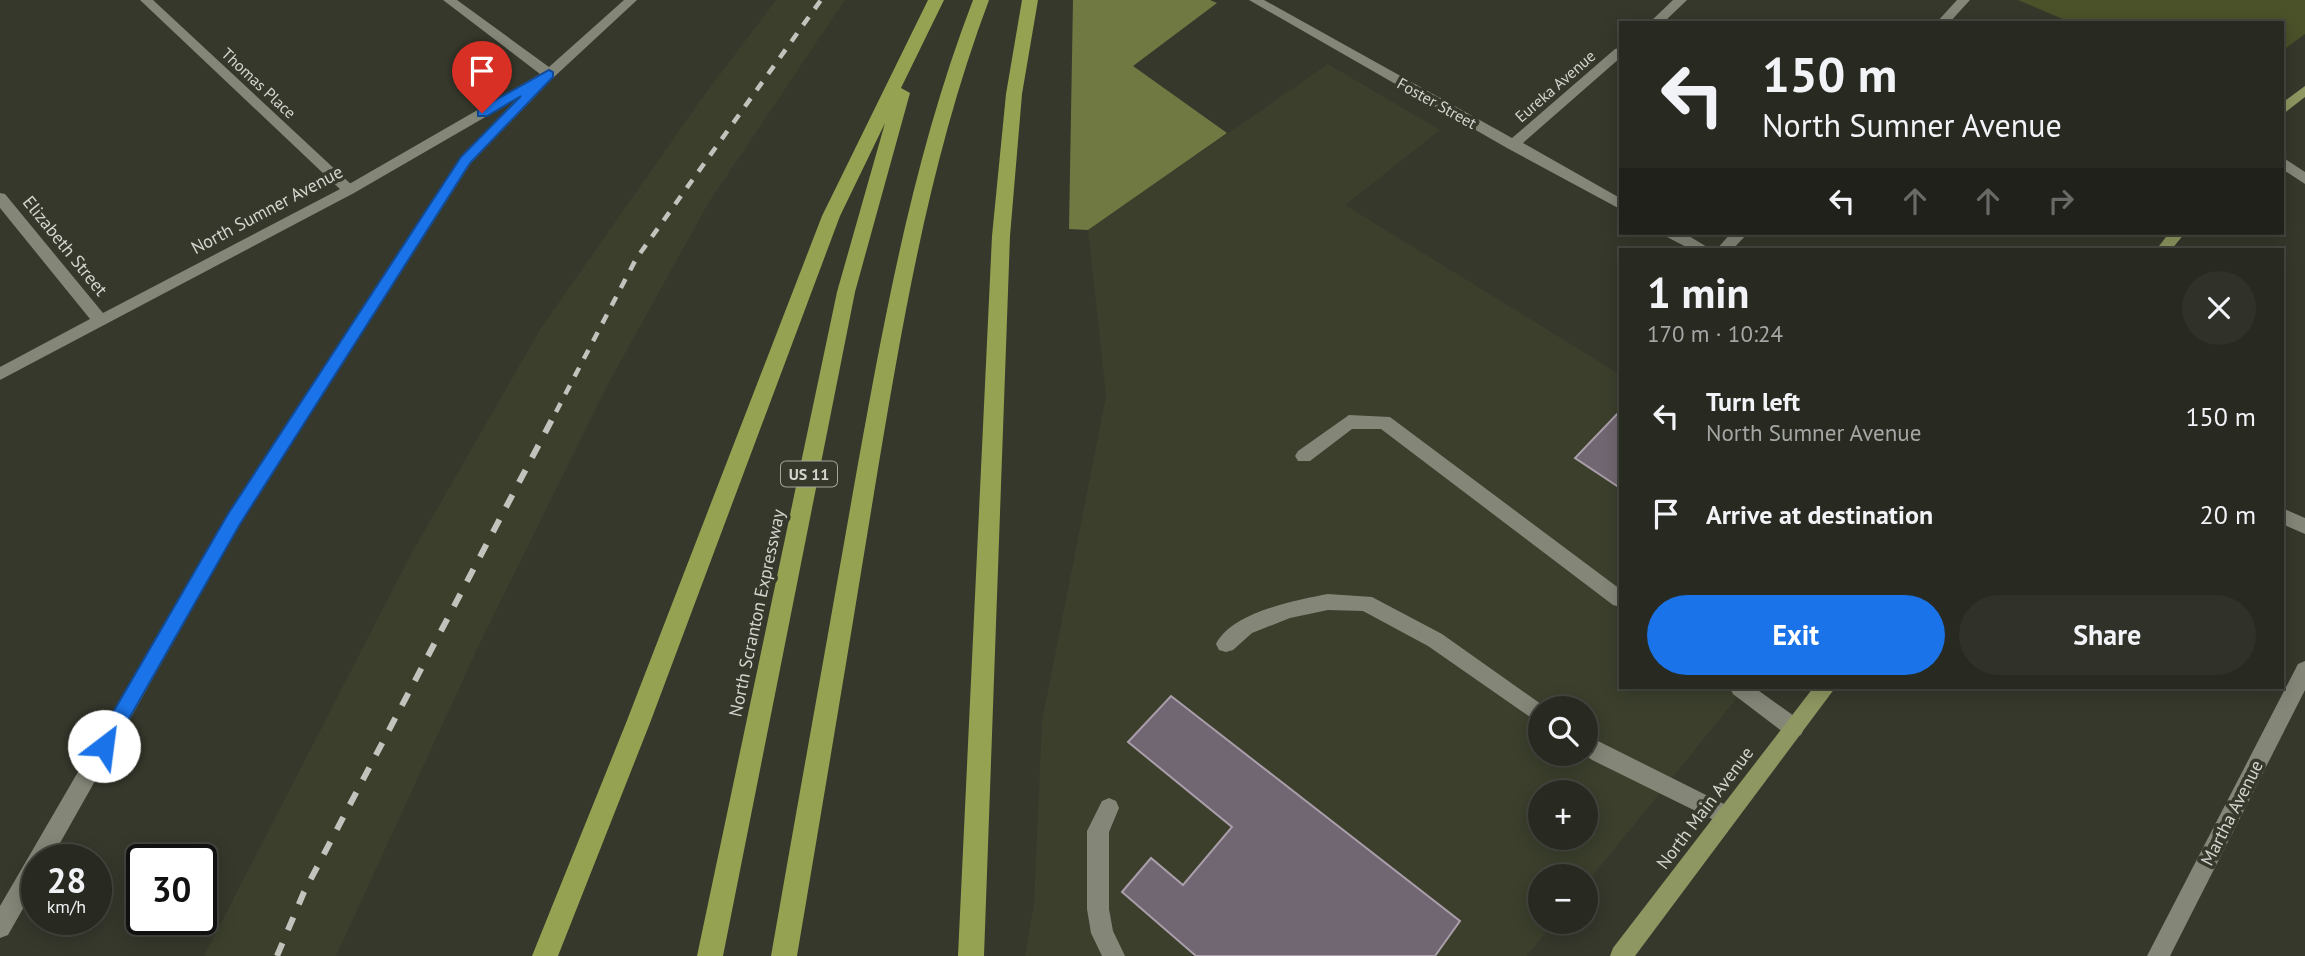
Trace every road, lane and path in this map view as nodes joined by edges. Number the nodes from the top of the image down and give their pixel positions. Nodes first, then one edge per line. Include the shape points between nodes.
1 (146, 0) edge
2 (449, 0) edge
3 (631, 0) edge
4 (937, 0) edge
5 (981, 0) edge
6 (1030, 0) edge
7 (1255, 0) edge
8 (1681, 0) edge
9 (1964, 0) edge
10 (1657, 21) edge
11 (1944, 21) edge
12 (1619, 53) edge
13 (549, 74) junction
14 (2305, 90) edge
15 (2284, 109) edge
16 (1512, 145) junction
17 (2284, 163) edge
18 (2305, 179) edge
19 (349, 190) junction
20 (0, 198) edge
21 (1619, 203) edge
22 (1676, 235) edge
23 (1738, 235) edge
24 (1700, 248) edge
25 (1725, 248) edge
26 (99, 319) junction
27 (0, 374) edge
28 (1304, 456) dead end
29 (2284, 516) edge
30 (2305, 527) edge
31 (1619, 598) edge
32 (1226, 645) dead end
33 (2305, 670) edge
34 (1741, 689) edge
35 (1824, 689) edge
36 (1528, 705) edge
37 (1794, 728) junction
38 (1598, 752) edge
39 (1109, 808) dead end
40 (1727, 816) junction
41 (48, 844) edge
42 (21, 891) edge
43 (0, 927) edge
44 (545, 956) edge
45 (710, 956) edge
46 (784, 956) edge
47 (971, 956) edge
48 (1114, 956) edge
49 (1621, 956) edge
50 (2158, 956) edge

1 - 19 street, Thomas Place
2 - 13 street
3 - 13 street
4 - 44 highway via 831,216
4 - 45 highway, North Scranton Expressway / US 11 via 896,110 846,292
5 - 46 highway via 940,113 898,293
6 - 47 highway via 1015,90 999,281
7 - 16 street, Foster Street
8 - 10 street
9 - 11 street
12 - 16 street, Eureka Avenue
13 - 19 street, North Sumner Avenue
13 - 41 street via 466,160 234,519
14 - 15 main road
16 - 21 street, Foster Street
17 - 18 street
19 - 26 street, North Sumner Avenue
20 - 26 street, Elizabeth Street
22 - 24 street
23 - 25 street
26 - 27 street, North Sumner Avenue
28 - 31 street via 1349,422 1384,422
29 - 30 street
32 - 36 street via 1245,627 1289,610 1328,601 1365,603 1435,640
33 - 50 street, Martha Avenue
34 - 37 street
35 - 37 main road, North Main Avenue
37 - 40 main road, North Main Avenue
38 - 40 street
39 - 48 street via 1098,831 1098,909 1102,933
40 - 49 main road, North Main Avenue
42 - 43 street

